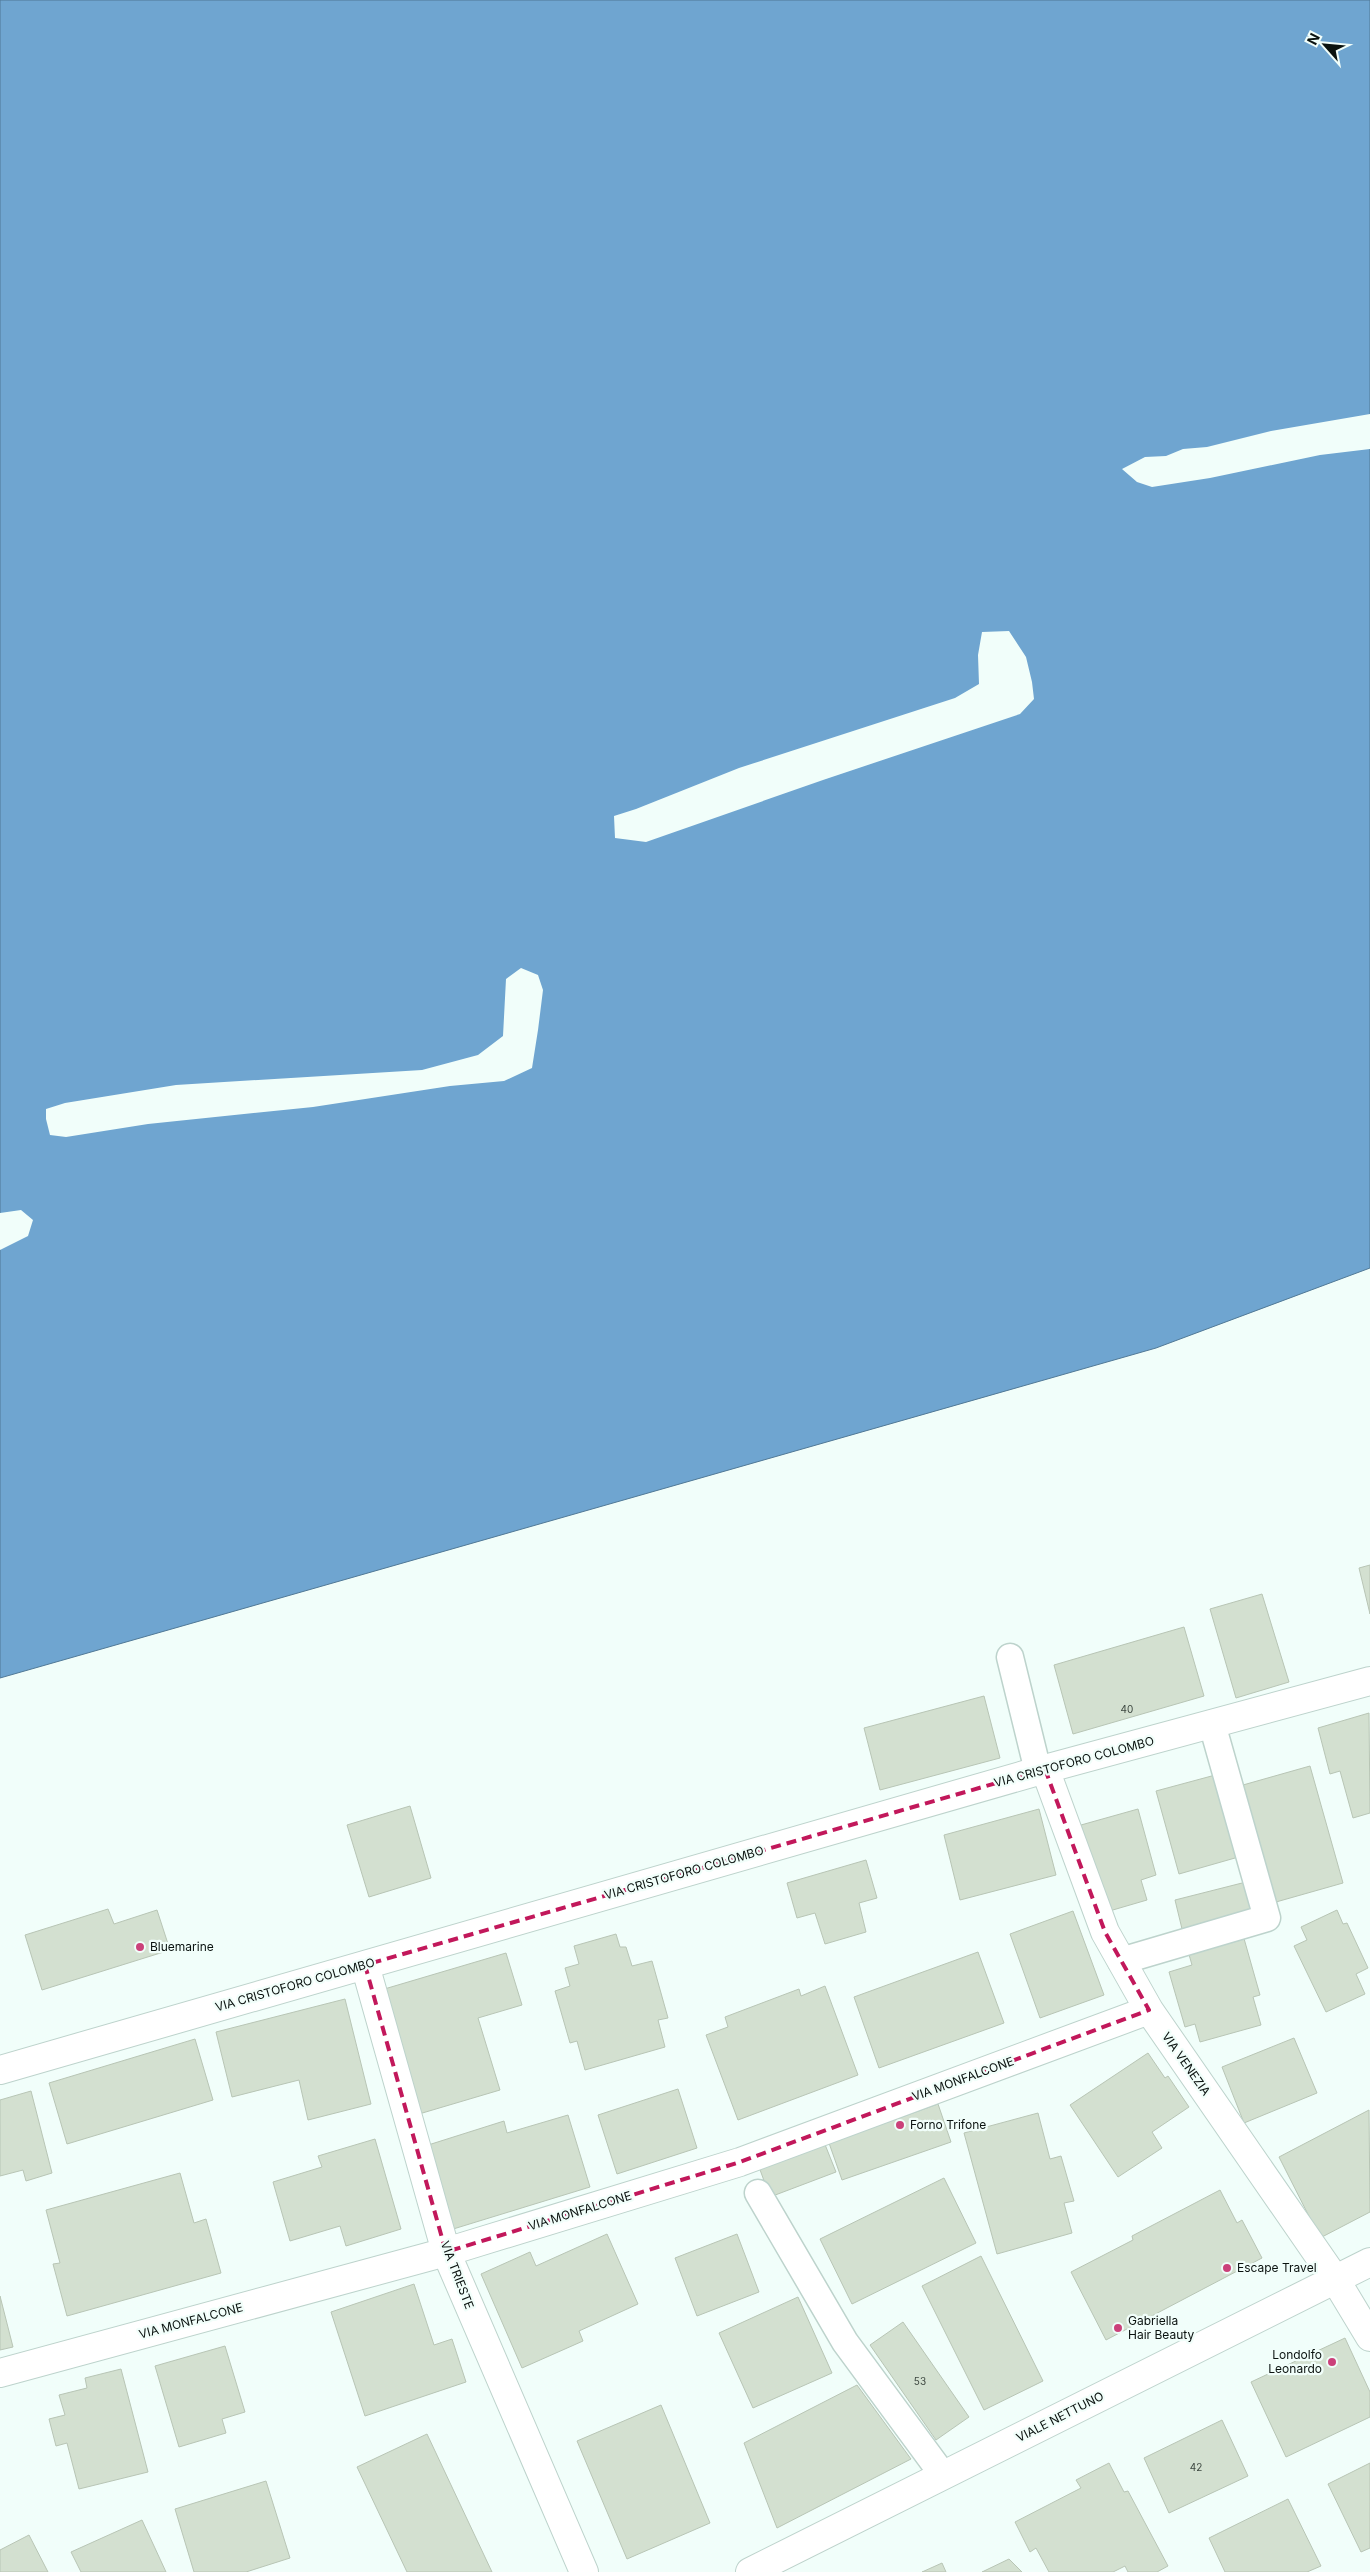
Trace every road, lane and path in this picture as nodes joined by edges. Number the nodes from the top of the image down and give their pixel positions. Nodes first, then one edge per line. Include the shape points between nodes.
1 (1010, 1657) dead end
2 (1370, 1681) edge
3 (1212, 1724) junction
4 (1041, 1770) junction
5 (1121, 1961) junction
6 (365, 1966) junction
7 (1149, 2010) junction
8 (0, 2070) edge
9 (758, 2194) dead end
10 (446, 2252) junction
11 (1370, 2262) edge
12 (1335, 2279) junction
13 (1370, 2337) edge
14 (0, 2373) edge
15 (944, 2475) junction
16 (584, 2572) edge
17 (750, 2572) edge

1 - 4 lane
2 - 3 street, VIA CRISTOFORO COLOMBO
3 - 4 street, VIA CRISTOFORO COLOMBO
3 - 5 lane via 1267,1918
4 - 5 street, VIA VENEZIA via 1105,1932
4 - 6 street, VIA CRISTOFORO COLOMBO
5 - 7 street, VIA VENEZIA
6 - 8 street, VIA CRISTOFORO COLOMBO
6 - 10 street, VIA TRIESTE
7 - 10 street, VIA MONFALCONE via 740,2162
7 - 12 street, VIA VENEZIA
9 - 15 lane via 845,2342
10 - 14 street, VIA MONFALCONE
10 - 16 street, VIA TRIESTE
11 - 12 street, VIALE NETTUNO
12 - 13 street, VIA VENEZIA
12 - 15 street, VIALE NETTUNO
15 - 17 street, VIALE NETTUNO

